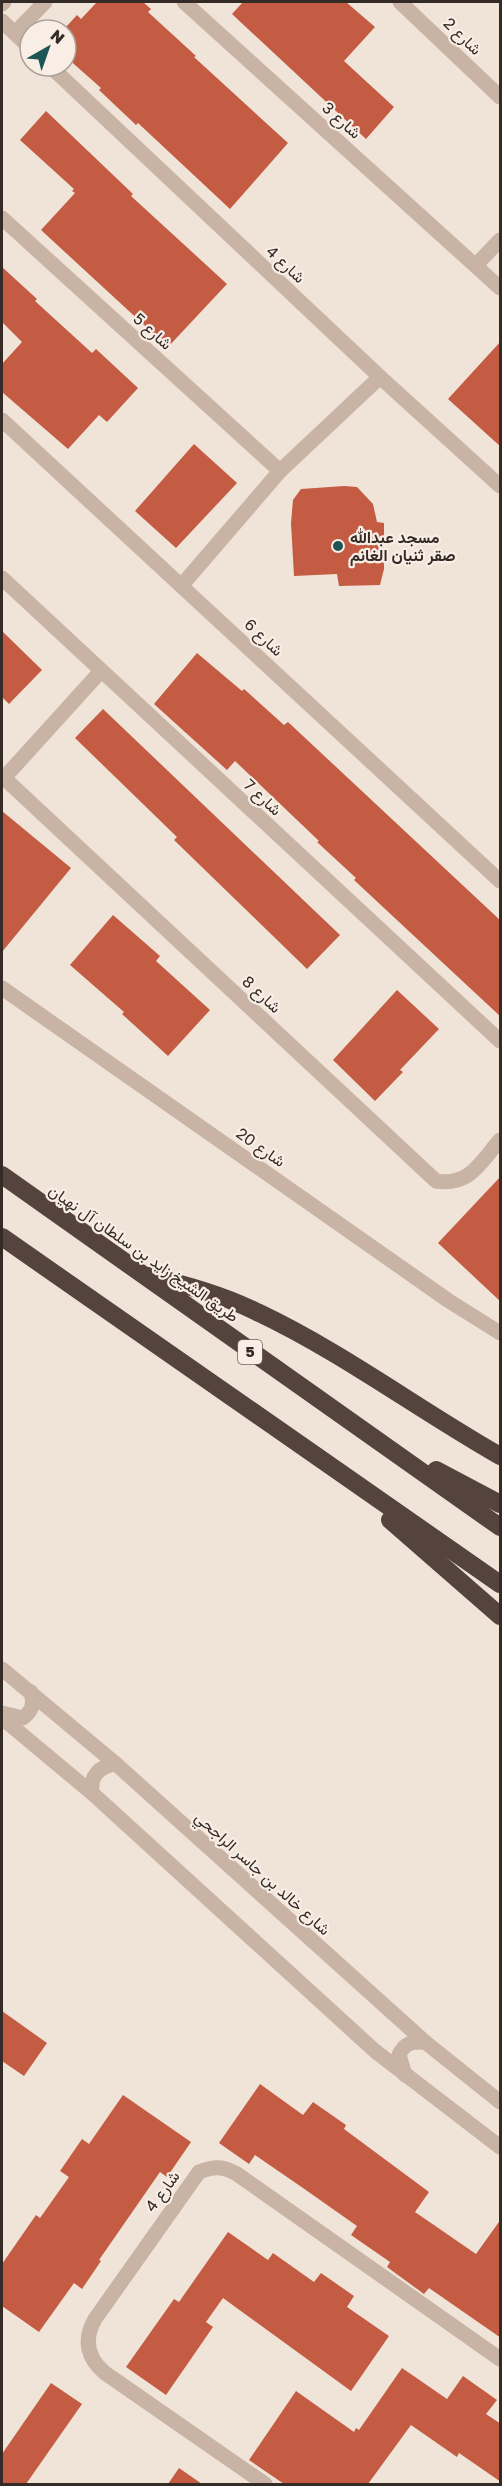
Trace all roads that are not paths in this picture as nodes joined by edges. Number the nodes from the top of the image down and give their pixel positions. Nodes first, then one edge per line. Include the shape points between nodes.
1 (45, 2) edge
2 (184, 2) edge
3 (400, 2) edge
4 (2, 21) edge
5 (15, 33) junction
6 (18, 36) edge
7 (63, 78) edge
8 (501, 97) edge
9 (2, 218) edge
10 (501, 240) edge
11 (476, 265) junction
12 (501, 288) edge
13 (380, 377) junction
14 (2, 420) edge
15 (280, 471) junction
16 (501, 486) edge
17 (2, 578) edge
18 (182, 585) junction
19 (101, 671) junction
20 (3, 777) edge
21 (501, 881) edge
22 (2, 988) edge
23 (501, 1041) edge
24 (501, 1140) edge
25 (2, 1175) edge
26 (2, 1237) edge
27 (138, 1273) junction
28 (501, 1333) edge
29 (360, 1430) junction
30 (501, 1456) edge
31 (333, 1469) junction
32 (501, 1504) edge
33 (501, 1527) edge
34 (501, 1584) edge
35 (501, 1616) edge
36 (2, 1669) edge
37 (31, 1692) junction
38 (2, 1716) edge
39 (116, 1764) junction
40 (92, 1793) junction
41 (425, 2042) junction
42 (405, 2075) junction
43 (501, 2102) edge
44 (501, 2147) edge
45 (501, 2360) edge
46 (265, 2484) edge

1 - 5 street
2 - 11 street, شارع 3
3 - 8 street, شارع 2
4 - 5 street
5 - 6 street
7 - 13 street, شارع 4
9 - 15 street, شارع 5
10 - 11 street
11 - 12 street, شارع 3
13 - 15 street
13 - 16 street, شارع 4
14 - 18 street, شارع 6
15 - 18 street
17 - 19 street, شارع 7
18 - 21 street, شارع 6
19 - 20 street, شارع 8
19 - 23 street, شارع 7
20 - 24 street, شارع 8 via 436,1180 450,1183 466,1178
22 - 28 street, شارع 20 via 449,1301
25 - 27 highway, طريق الشيخ زايد بن سلطان آل نهيان / 5
26 - 31 highway
27 - 29 highway, طريق الشيخ زايد بن سلطان آل نهيان / 5
27 - 30 highway via 210,1293 257,1312
29 - 32 highway
29 - 33 highway, طريق الشيخ زايد بن سلطان آل نهيان / 5
31 - 34 highway
31 - 35 highway
36 - 37 street, شارع خالد بن جاسر الراجحي
37 - 38 street via 34,1704 30,1713 23,1718
37 - 39 street, شارع خالد بن جاسر الراجحي
38 - 40 street
39 - 40 street via 95,1774
39 - 41 street, شارع خالد بن جاسر الراجحي
40 - 42 street
41 - 42 street via 411,2042 403,2047 399,2055
41 - 43 street, شارع خالد بن جاسر الراجحي
42 - 44 street
45 - 46 street, شارع 4 via 237,2174 225,2167 200,2172 95,2319 87,2338 88,2348 91,2358 105,2373

